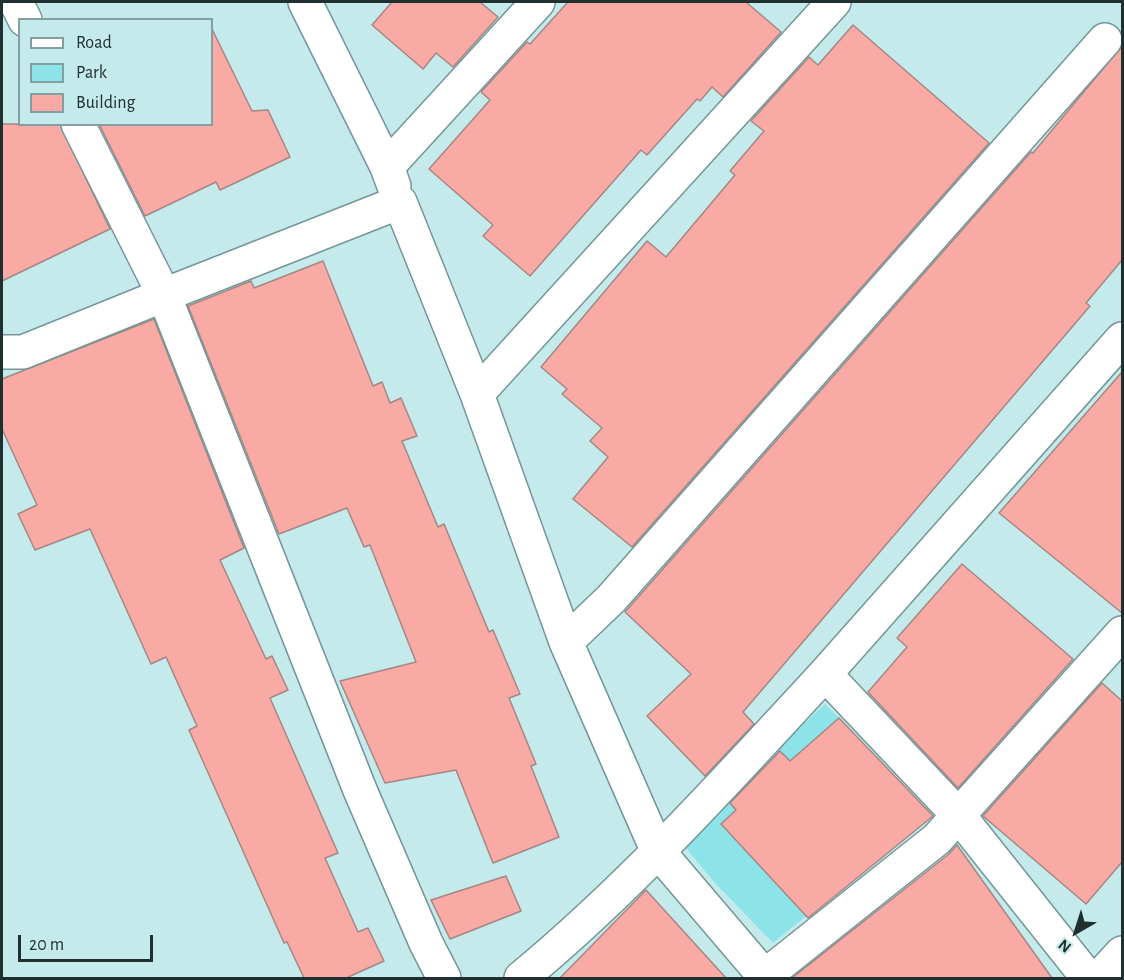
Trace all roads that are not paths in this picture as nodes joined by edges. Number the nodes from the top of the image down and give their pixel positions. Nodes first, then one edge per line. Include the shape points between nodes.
1 (16, 2) edge
2 (305, 2) edge
3 (538, 2) edge
4 (834, 2) edge
5 (24, 18) edge
6 (1106, 40) dead end
7 (79, 126) edge
8 (387, 167) junction
9 (399, 202) junction
10 (164, 295) junction
11 (1122, 339) edge
12 (2, 352) edge
13 (477, 394) junction
14 (1122, 633) edge
15 (566, 642) junction
16 (825, 674) junction
17 (960, 817) junction
18 (657, 850) junction
19 (1122, 952) edge
20 (766, 977) edge
21 (444, 978) edge
22 (521, 978) edge
23 (1088, 978) edge
24 (1099, 978) edge

1 - 5 street
2 - 8 street
3 - 8 street
4 - 13 street
6 - 15 street via 611,599
7 - 10 street
8 - 9 street
9 - 10 street
9 - 13 street
10 - 12 street via 23,352
10 - 21 street via 360,790
11 - 16 street
13 - 15 street
14 - 17 street
15 - 18 street
16 - 17 street
16 - 18 street
17 - 20 street
17 - 23 street
18 - 20 street
18 - 22 street via 560,946
19 - 24 street

